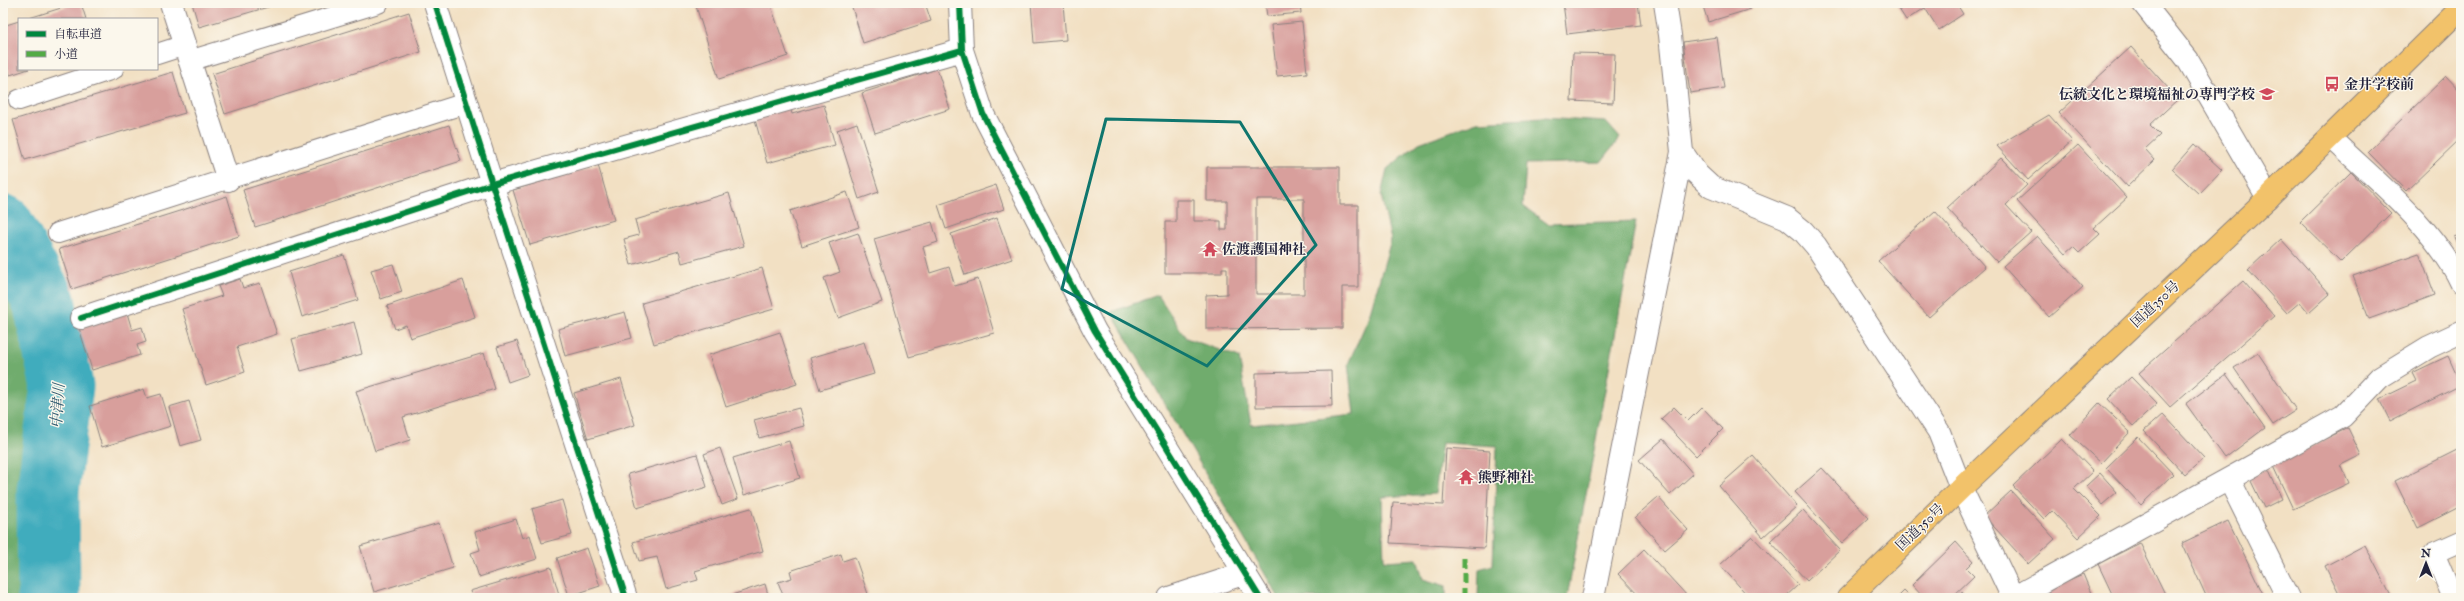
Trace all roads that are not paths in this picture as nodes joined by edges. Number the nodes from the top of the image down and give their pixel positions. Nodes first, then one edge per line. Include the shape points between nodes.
1 (171, 3) edge
2 (378, 3) edge
3 (435, 3) edge
4 (960, 3) edge
5 (1665, 3) edge
6 (2143, 3) edge
7 (2461, 8) edge
8 (962, 50) junction
9 (187, 53) junction
10 (158, 54) edge
11 (110, 70) edge
12 (19, 100) dead end
13 (466, 103) junction
14 (2330, 137) junction
15 (1682, 152) junction
16 (228, 180) junction
17 (492, 184) junction
18 (2268, 198) junction
19 (58, 234) dead end
20 (2461, 284) edge
21 (81, 318) dead end
22 (2461, 332) edge
23 (2229, 479) junction
24 (1961, 488) junction
25 (2461, 541) edge
26 (1246, 573) junction
27 (626, 598) edge
28 (1169, 598) edge
29 (1260, 598) edge
30 (1593, 598) edge
31 (1848, 598) edge
32 (2013, 598) edge
33 (2288, 598) edge
34 (2453, 598) edge

1 - 9 street
2 - 9 lane
3 - 13 street
4 - 8 street
5 - 15 street
6 - 18 street via 2188,60
7 - 14 highway, 国道350号
8 - 17 street
8 - 26 street via 983,114 1095,331
9 - 10 lane
9 - 16 street
11 - 12 lane
13 - 16 lane
13 - 17 street
14 - 18 highway, 国道350号
14 - 20 lane via 2411,213 2454,269
15 - 24 street via 1711,187 1787,218 1816,246 1939,432
15 - 30 street
16 - 19 lane
17 - 21 street
17 - 27 street
18 - 24 highway, 国道350号
22 - 23 street via 2429,347 2380,377 2343,416
23 - 32 street
23 - 33 street
24 - 31 highway, 国道350号
24 - 32 street
25 - 34 lane via 2434,553
26 - 28 street
26 - 29 street

